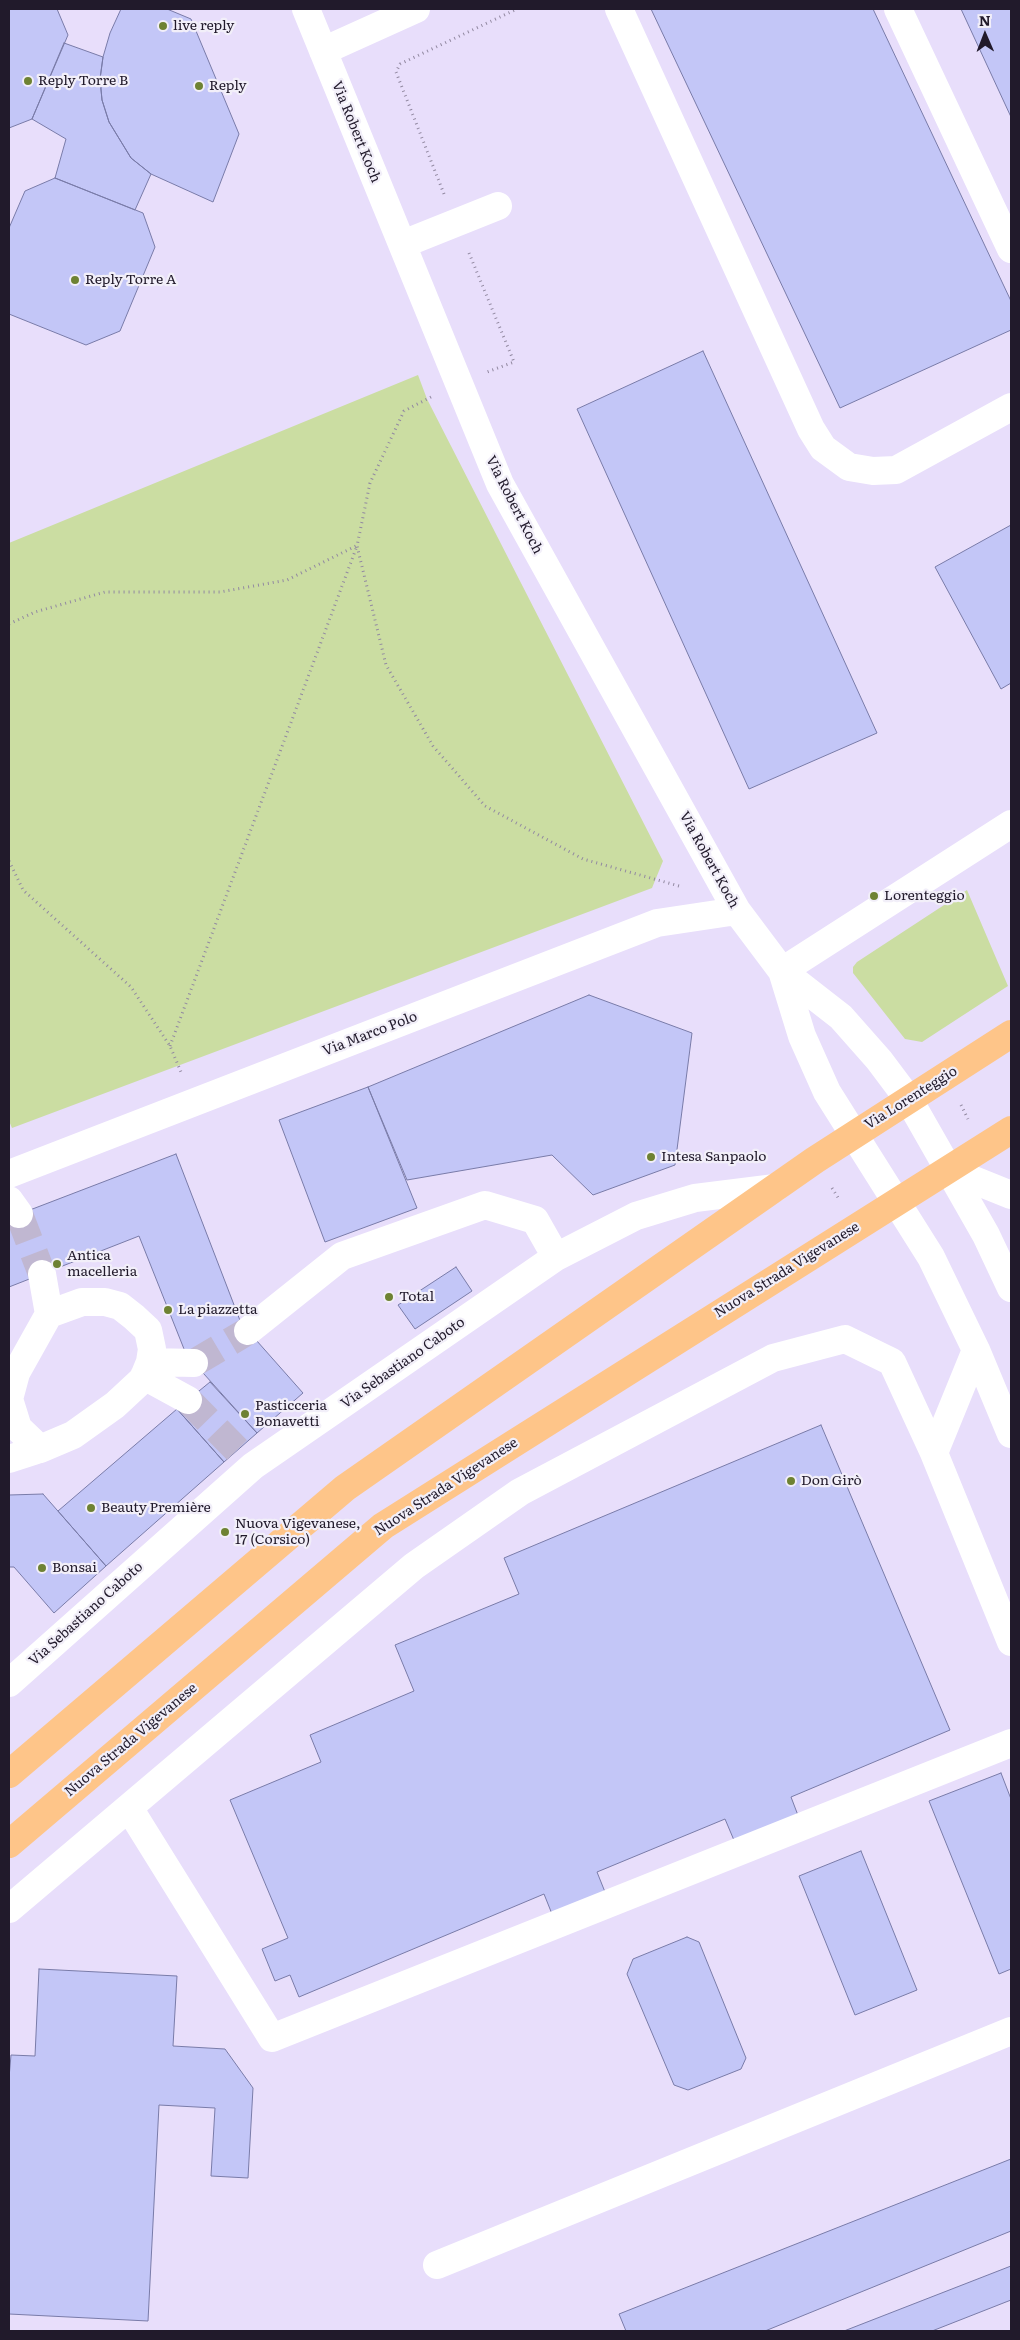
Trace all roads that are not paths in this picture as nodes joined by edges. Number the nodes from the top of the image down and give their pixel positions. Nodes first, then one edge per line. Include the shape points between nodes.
1 (306, 9) edge
2 (416, 9) edge
3 (619, 9) edge
4 (898, 9) edge
5 (324, 51) junction
6 (498, 206) dead end
7 (403, 244) junction
8 (1011, 249) edge
9 (1011, 406) edge
10 (1008, 830) edge
11 (737, 911) junction
12 (782, 971) junction
13 (1011, 1034) edge
14 (909, 1100) junction
15 (1011, 1130) edge
16 (853, 1135) junction
17 (949, 1170) junction
18 (9, 1174) edge
19 (775, 1188) junction
20 (1011, 1195) edge
21 (898, 1201) junction
22 (556, 1257) junction
23 (42, 1274) tunnel mouth
24 (1011, 1288) edge
25 (49, 1314) junction
26 (248, 1331) tunnel mouth
27 (976, 1350) junction
28 (194, 1363) tunnel mouth
29 (147, 1369) junction
30 (188, 1400) tunnel mouth
31 (1011, 1434) edge
32 (40, 1449) junction
33 (934, 1453) junction
34 (9, 1459) edge
35 (1011, 1642) edge
36 (9, 1683) edge
37 (1011, 1743) edge
38 (9, 1774) edge
39 (129, 1808) junction
40 (9, 1844) edge
41 (9, 1910) edge
42 (1011, 2031) edge
43 (437, 2265) dead end

1 - 5 street, Via Robert Koch
2 - 5 street
3 - 9 street via 811,429 823,448 849,468 896,470
4 - 8 street
5 - 7 street, Via Robert Koch
6 - 7 street
7 - 11 street, Via Robert Koch via 500,484
10 - 12 street
11 - 12 street, Via Robert Koch
11 - 18 street, Via Marco Polo via 657,923
12 - 14 street, Via Robert Koch via 841,1017
12 - 16 street, Via Robert Koch via 802,1036 827,1092
13 - 14 main road, Via Lorenteggio
14 - 16 main road, Via Lorenteggio
14 - 17 street, Via Robert Koch
15 - 17 main road
16 - 19 main road
16 - 21 street, Via Lorenteggio
17 - 20 street
17 - 21 main road
17 - 24 street, Via Robert Koch via 986,1234
19 - 22 street, Via Sebastiano Caboto via 695,1198 636,1216
19 - 38 main road via 345,1488
21 - 27 street, Via Lorenteggio via 931,1257
21 - 40 main road, Nuova Strada Vigevanese via 383,1526
22 - 26 street via 535,1220 485,1205 342,1256
22 - 36 street, Via Sebastiano Caboto via 245,1459
23 - 25 street
25 - 29 street via 82,1302 120,1306 148,1330 152,1349
25 - 32 street via 16,1373 9,1400 18,1428
27 - 31 street, Via Lorenteggio
27 - 33 street
28 - 29 street
29 - 30 street
29 - 32 street via 123,1399 73,1436
32 - 34 street
33 - 35 street
33 - 39 street via 892,1362 845,1339 774,1358 520,1492 414,1566
37 - 39 street via 272,2038
39 - 41 street
42 - 43 street

